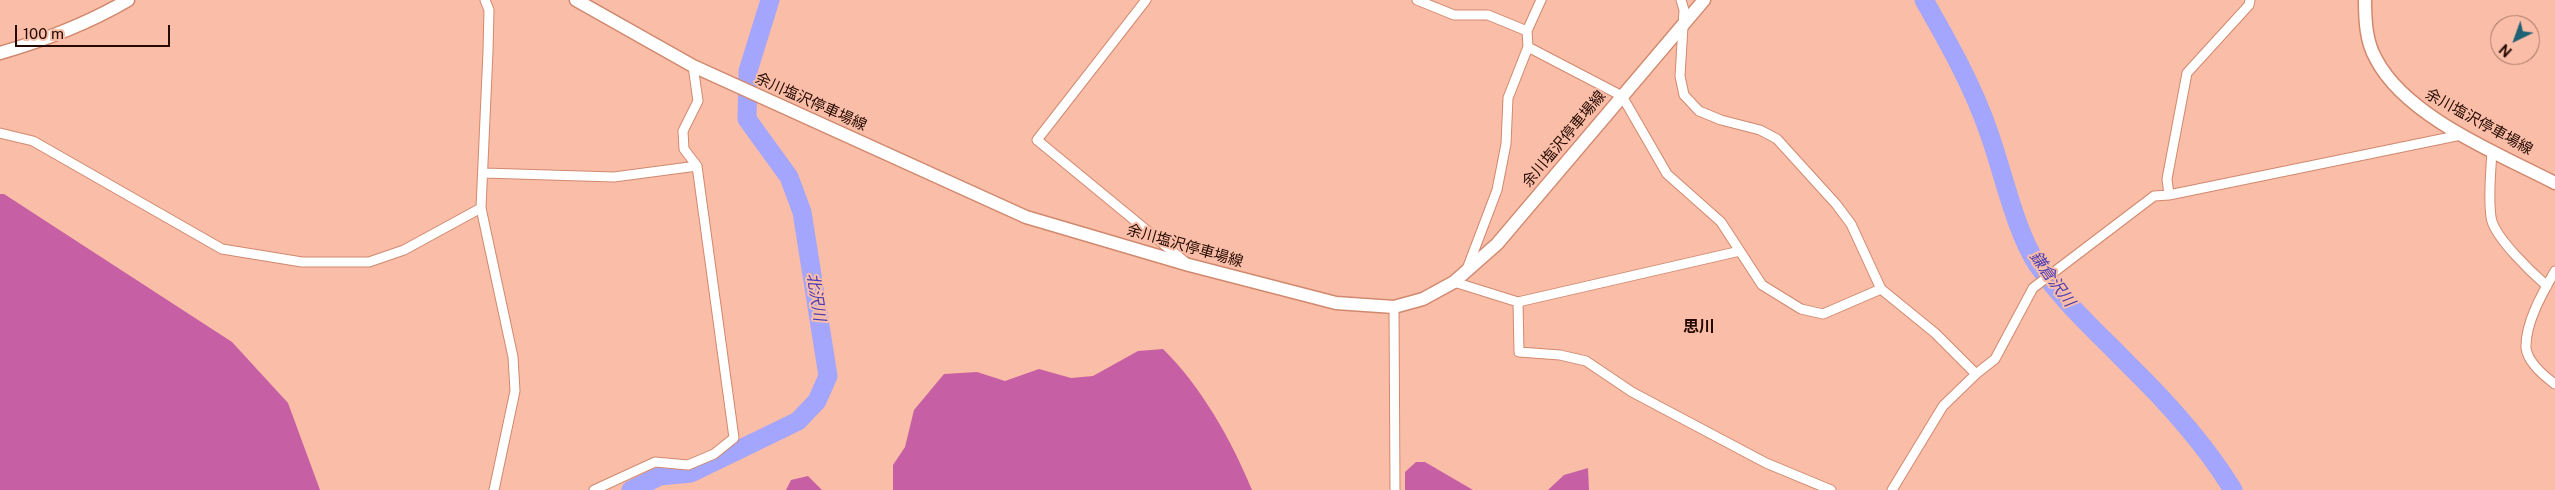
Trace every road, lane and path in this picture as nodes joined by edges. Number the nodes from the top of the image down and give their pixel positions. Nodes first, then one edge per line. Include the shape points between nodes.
1 (128, 0) edge
2 (485, 0) edge
3 (576, 0) edge
4 (1146, 0) edge
5 (1416, 0) edge
6 (1541, 0) edge
7 (1681, 0) edge
8 (1704, 0) edge
9 (2250, 0) edge
10 (2365, 0) edge
11 (1683, 24) junction
12 (1527, 30) junction
13 (1528, 47) junction
14 (0, 53) edge
15 (693, 66) junction
16 (1622, 96) junction
17 (0, 133) edge
18 (2463, 134) junction
19 (2492, 150) junction
20 (697, 166) junction
21 (484, 173) junction
22 (2555, 183) edge
23 (2169, 195) junction
24 (481, 208) junction
25 (1740, 251) junction
26 (1189, 265) junction
27 (2555, 271) edge
28 (1466, 272) junction
29 (1454, 282) junction
30 (2547, 286) junction
31 (1881, 289) junction
32 (1518, 302) junction
33 (1394, 307) junction
34 (1976, 374) junction
35 (2555, 384) edge
36 (494, 490) edge
37 (594, 490) edge
38 (1395, 490) edge
39 (1831, 490) edge
40 (1892, 490) edge

1 - 14 main road via 96,19
2 - 21 street via 489,10
3 - 15 main road, 余川塩沢停車場線
4 - 26 street via 1038,140
5 - 12 street via 1454,15 1488,15
6 - 12 street
7 - 11 street
8 - 11 main road, 余川塩沢停車場線
9 - 23 street via 2249,5 2187,73 2168,179
10 - 18 main road, 余川塩沢停車場線 via 2365,26 2375,59 2394,86 2415,106
11 - 16 main road, 余川塩沢停車場線
11 - 31 street via 1680,76 1684,95 1698,111 1760,130 1777,139 1851,224
12 - 13 street
13 - 16 street
13 - 28 street via 1508,98 1506,144 1497,190
15 - 20 street via 698,101 683,131 684,149
15 - 26 main road, 余川塩沢停車場線 via 1026,217
16 - 25 street via 1667,174 1721,222
16 - 28 main road, 余川塩沢停車場線 via 1497,244
17 - 24 street via 34,141 222,249 302,262 369,262 404,250
18 - 19 main road, 余川塩沢停車場線
18 - 23 street
19 - 22 main road, 余川塩沢停車場線
19 - 30 street via 2491,218 2497,231 2525,266
20 - 21 street via 614,177
20 - 37 street via 734,438 714,454 688,465 655,462
21 - 24 street
23 - 34 street via 2154,196 2033,288 1995,359
24 - 36 street via 513,357 515,391
25 - 31 street via 1762,285 1801,309 1823,314
25 - 32 street
26 - 33 main road, 余川塩沢停車場線 via 1336,303
27 - 30 street
28 - 29 main road, 余川塩沢停車場線
29 - 32 street
29 - 33 main road, 余川塩沢停車場線 via 1423,299
30 - 35 street via 2529,327 2526,349 2540,374
31 - 34 street via 1935,332
32 - 39 street via 1519,352 1586,360 1632,392 1766,463
33 - 38 street
34 - 40 street via 1944,406

